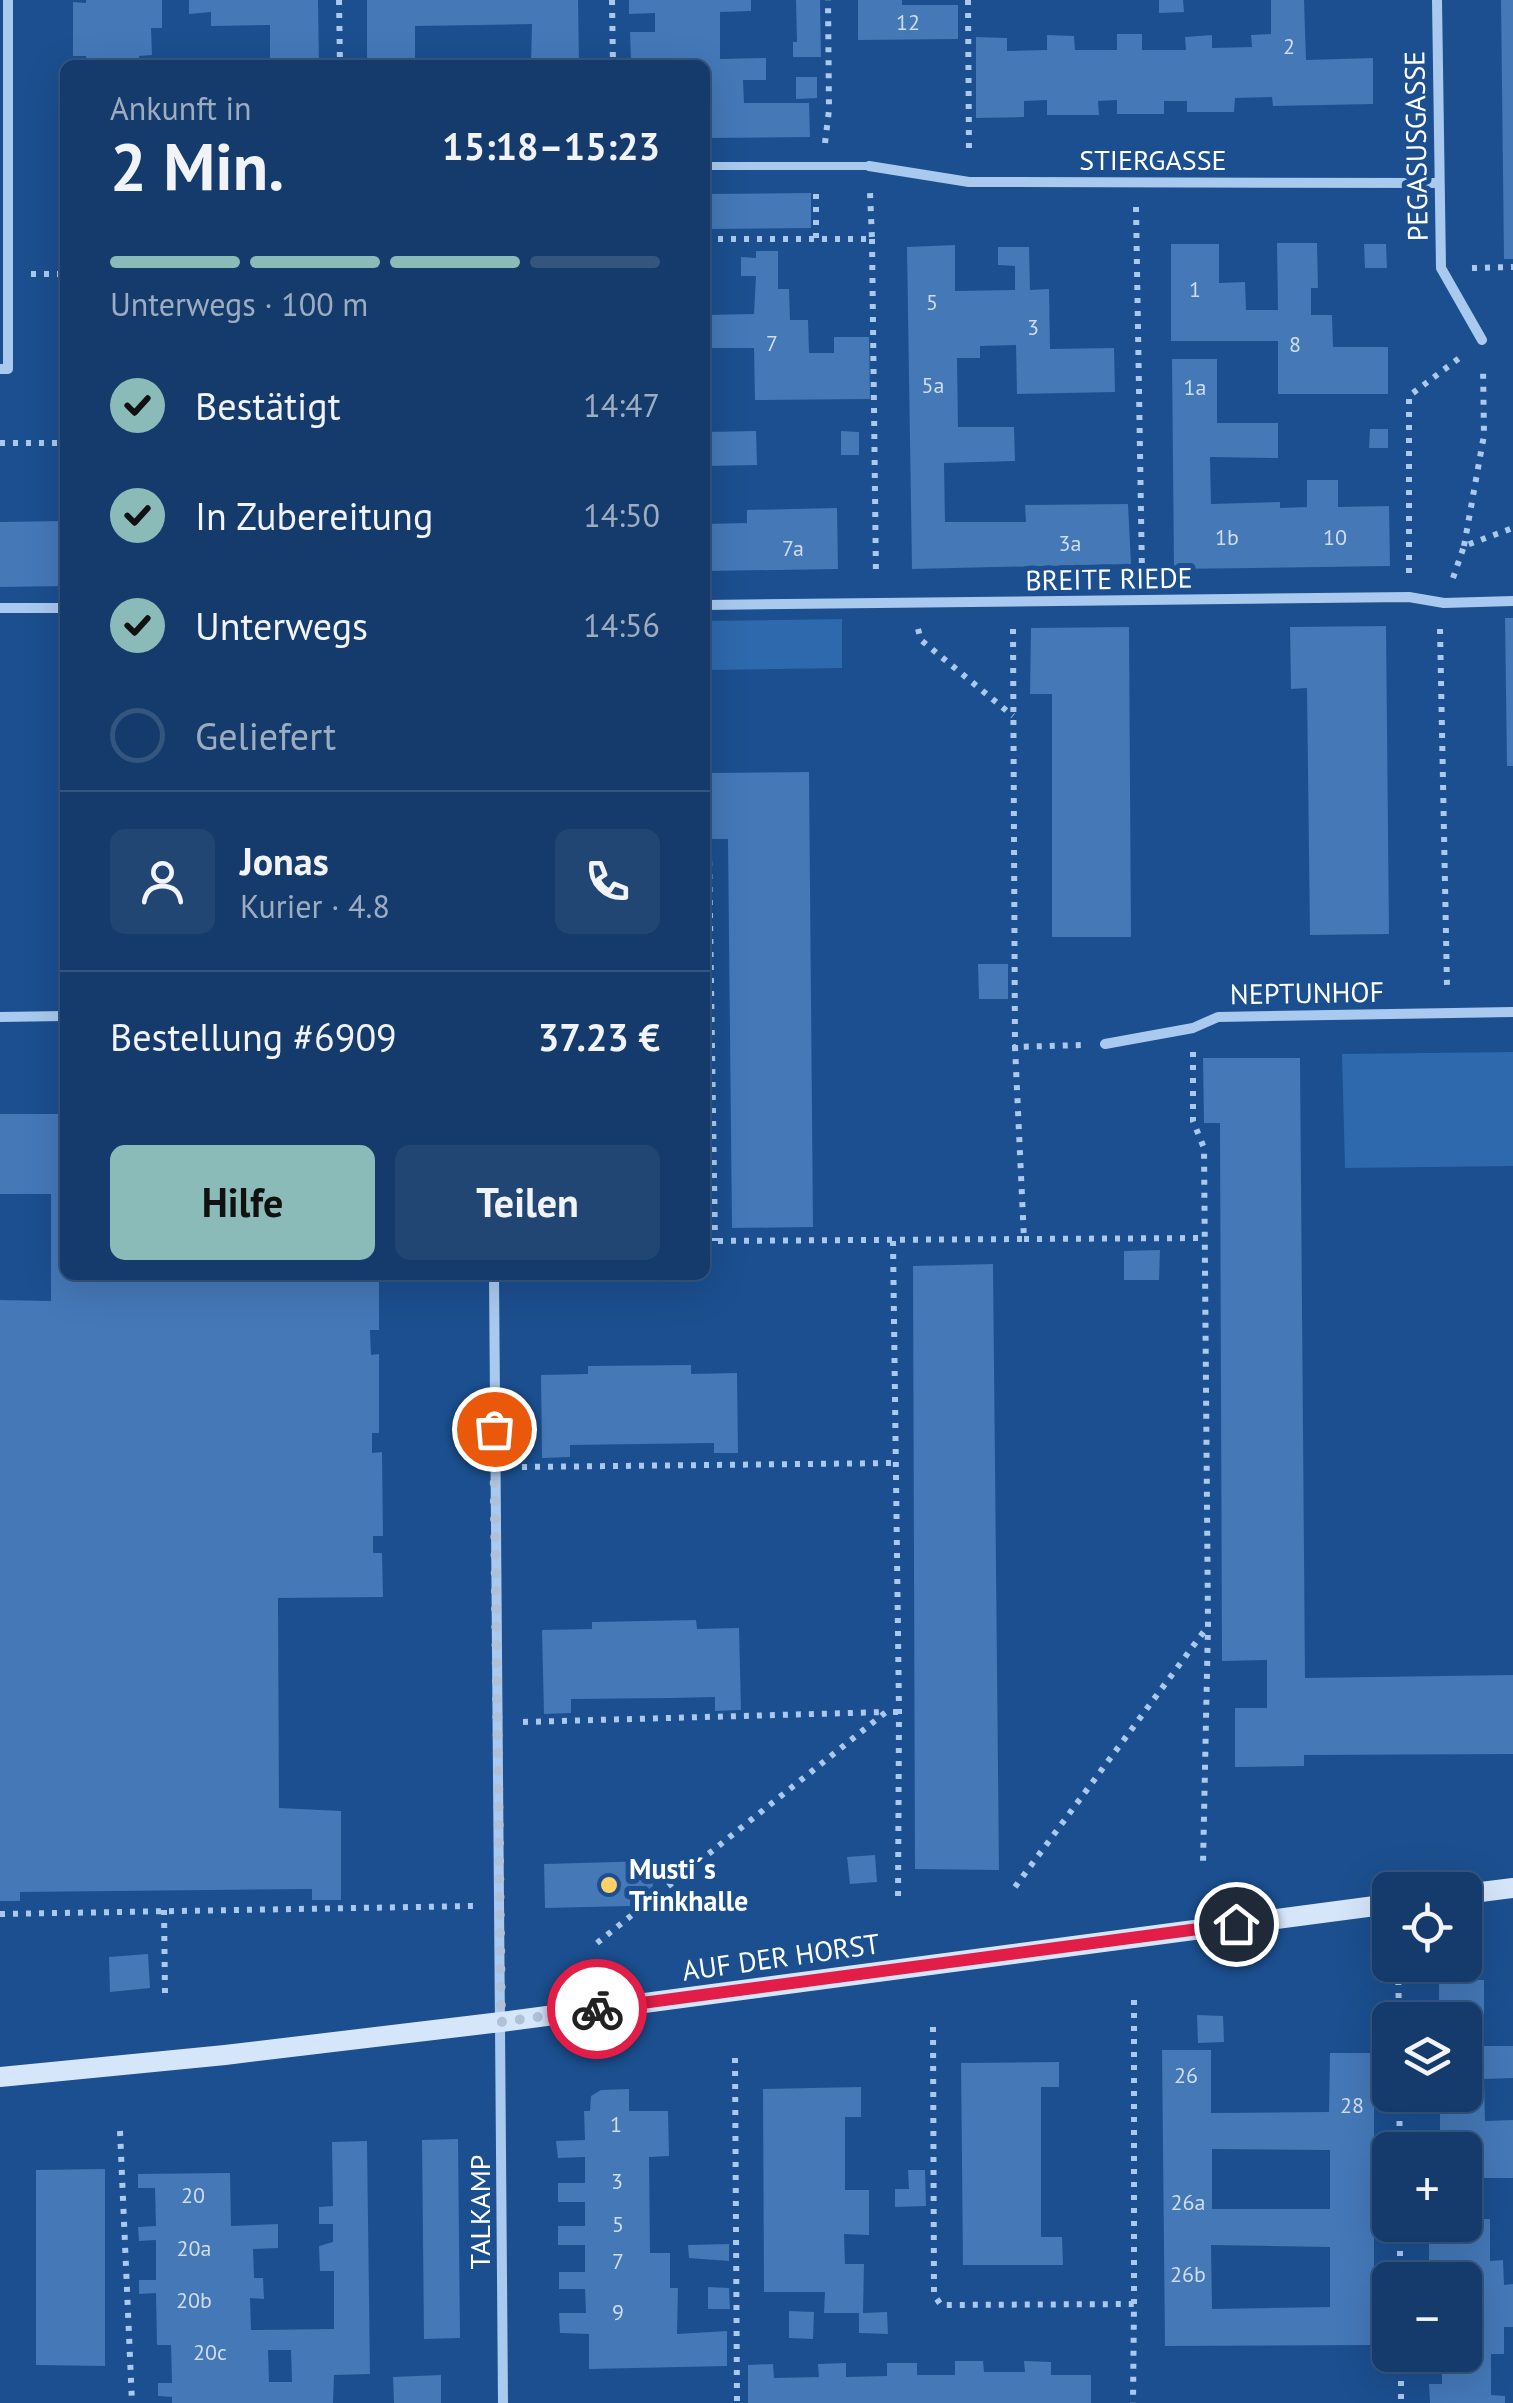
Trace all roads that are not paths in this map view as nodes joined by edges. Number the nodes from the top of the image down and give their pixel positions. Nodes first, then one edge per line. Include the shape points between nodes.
1 (8, 0) edge
2 (1437, 0) edge
3 (710, 166) edge
4 (870, 166) joint
5 (1438, 183) junction
6 (1482, 340) road end
7 (0, 369) edge
8 (1513, 601) edge
9 (710, 605) edge
10 (0, 608) edge
11 (60, 608) edge
12 (1513, 1012) edge
13 (60, 1016) edge
14 (0, 1017) edge
15 (1105, 1044) road end
16 (494, 1280) edge
17 (1513, 1888) edge
18 (1482, 1892) edge
19 (1372, 1906) edge
20 (501, 2022) junction
21 (0, 2077) edge
22 (503, 2403) edge

1 - 7 street via 9,350 8,368
2 - 5 street, PEGASUSGASSE
3 - 4 lane
4 - 5 street, STIERGASSE via 969,182
5 - 6 street, PEGASUSGASSE via 1441,268
8 - 9 street, BREITE RIEDE
10 - 11 street
12 - 15 street, NEPTUNHOF via 1218,1017
13 - 14 street
16 - 20 street, TALKAMP
17 - 18 street
19 - 20 street, AUF DER HORST
20 - 21 street, AUF DER HORST
20 - 22 street, TALKAMP

